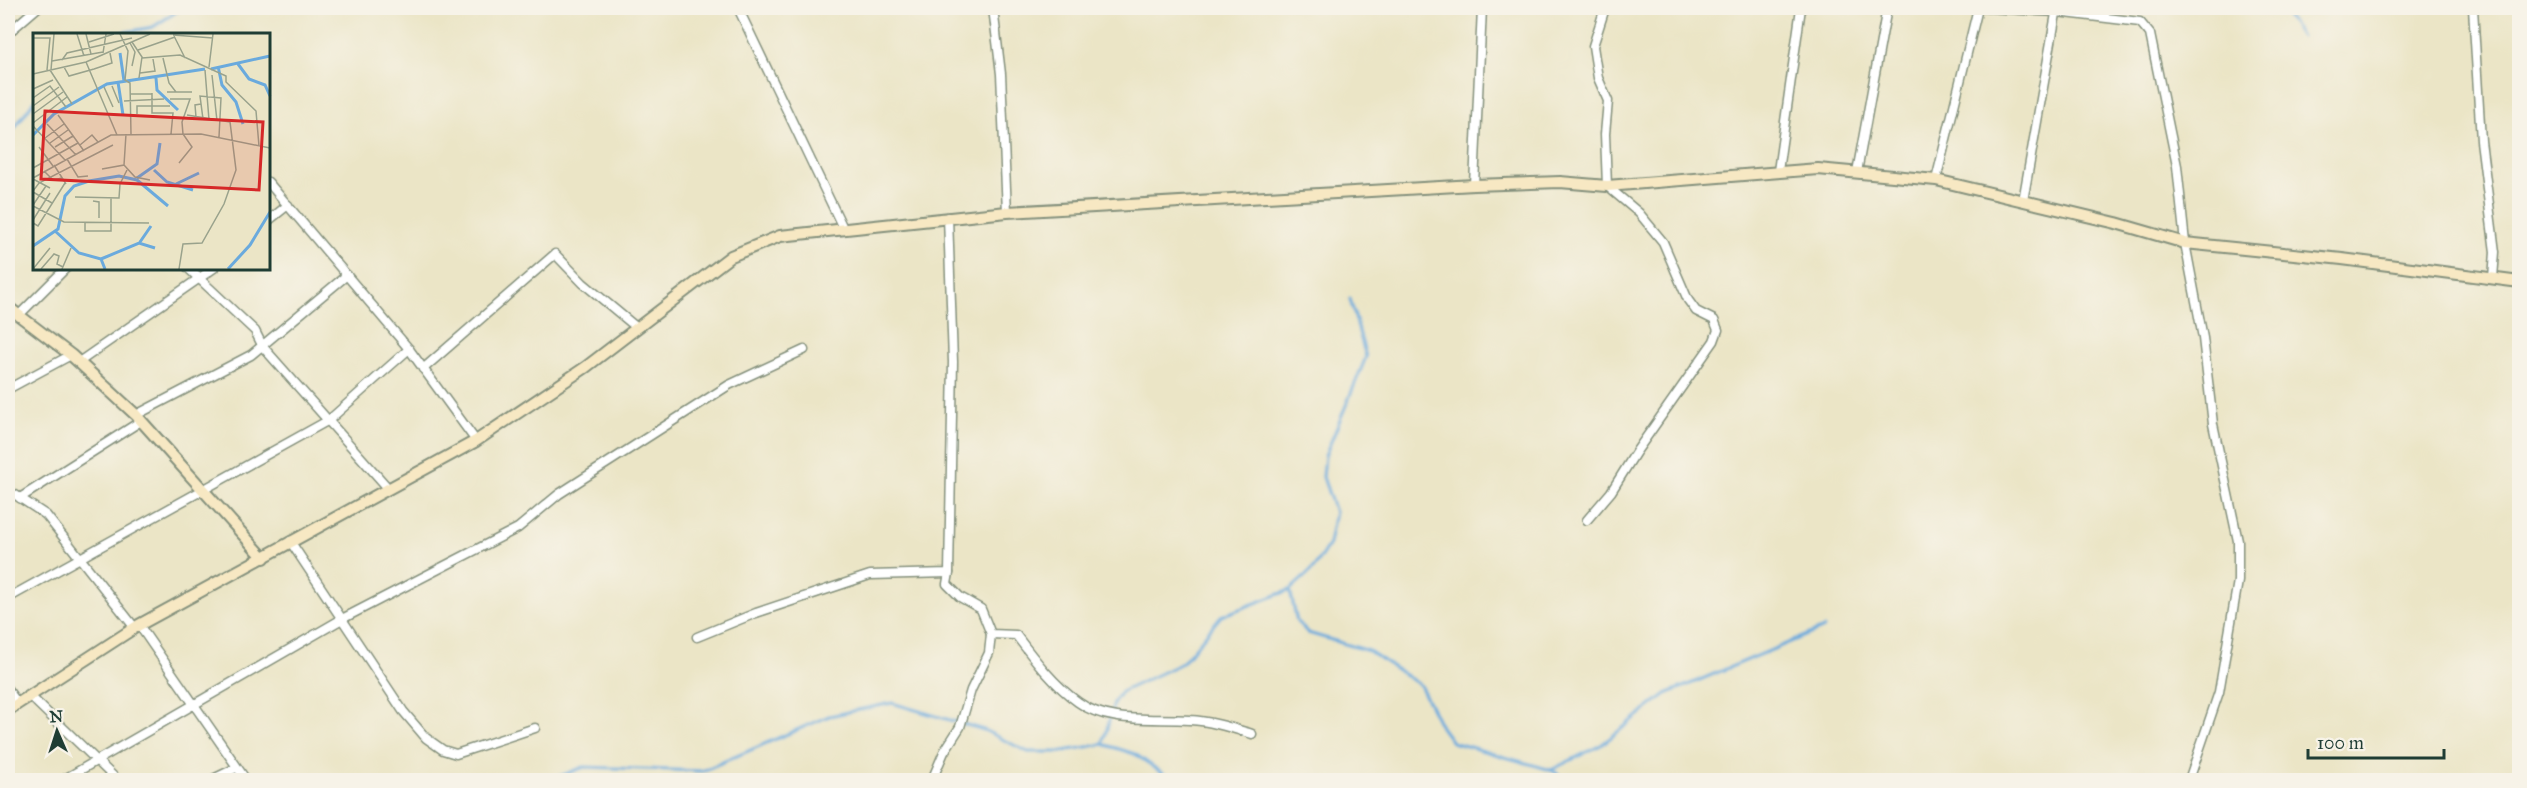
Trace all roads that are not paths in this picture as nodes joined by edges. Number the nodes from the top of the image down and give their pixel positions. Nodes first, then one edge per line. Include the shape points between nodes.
1 (38, 8) edge
2 (738, 8) edge
3 (993, 8) edge
4 (1482, 8) edge
5 (1605, 8) edge
6 (1801, 8) edge
7 (1887, 8) edge
8 (1978, 8) edge
9 (1990, 8) edge
10 (2473, 8) edge
11 (2057, 10) edge
12 (8, 33) edge
13 (1778, 171) junction
14 (1857, 172) junction
15 (1936, 180) junction
16 (270, 184) edge
17 (1474, 185) junction
18 (1607, 186) junction
19 (2023, 201) junction
20 (288, 205) junction
21 (1007, 212) junction
22 (948, 217) junction
23 (270, 219) edge
24 (844, 230) junction
25 (2185, 243) junction
26 (64, 270) edge
27 (190, 270) edge
28 (212, 270) edge
29 (346, 275) junction
30 (2493, 278) junction
31 (201, 279) junction
32 (2520, 282) edge
33 (8, 307) edge
34 (19, 315) junction
35 (636, 327) junction
36 (263, 347) junction
37 (409, 349) junction
38 (804, 350) dead end
39 (75, 358) junction
40 (423, 369) junction
41 (8, 389) edge
42 (138, 418) junction
43 (329, 420) junction
44 (476, 441) junction
45 (388, 488) junction
46 (203, 489) junction
47 (8, 490) edge
48 (20, 498) junction
49 (1587, 520) dead end
50 (290, 541) junction
51 (80, 557) junction
52 (264, 558) junction
53 (949, 573) junction
54 (8, 598) edge
55 (342, 619) junction
56 (137, 626) junction
57 (991, 634) junction
58 (697, 637) dead end
59 (8, 690) edge
60 (30, 696) junction
61 (18, 704) junction
62 (192, 704) junction
63 (8, 710) edge
64 (535, 728) dead end
65 (1252, 734) dead end
66 (96, 760) junction
67 (236, 768) junction
68 (63, 780) edge
69 (117, 780) edge
70 (211, 780) edge
71 (246, 780) edge
72 (932, 780) edge
73 (2189, 780) edge

1 - 12 street
2 - 24 street
3 - 21 street via 1001,74
4 - 17 street
5 - 18 street via 1593,46 1598,78 1608,101
6 - 13 street
7 - 14 street
8 - 15 street
9 - 11 street
10 - 30 street via 2481,141 2495,252
11 - 19 street
11 - 25 street via 2140,22 2150,34 2176,166
13 - 14 street
13 - 18 street
14 - 15 street
15 - 19 street
16 - 20 street
17 - 18 street via 1560,182
17 - 21 street
18 - 49 street via 1639,213 1663,242 1688,300 1696,311 1714,320 1718,330 1611,492
19 - 25 street
20 - 23 street
20 - 29 street
21 - 22 street
22 - 24 street
22 - 53 street via 953,362
24 - 35 street via 780,236 731,256
25 - 30 street
25 - 73 street via 2239,562 2235,609 2219,692
26 - 34 street
27 - 31 street
28 - 31 street
29 - 36 street
29 - 37 street
30 - 32 street
31 - 36 street via 255,331
31 - 39 street
33 - 34 street
34 - 39 street
35 - 40 street via 555,254
35 - 44 street via 586,367
36 - 42 street
36 - 43 street
37 - 40 street
37 - 43 street
38 - 55 street via 729,385 559,494 518,528
39 - 41 street
39 - 42 street
40 - 44 street
42 - 46 street
42 - 48 street
43 - 45 street
43 - 46 street
44 - 45 street
45 - 50 street
46 - 51 street
46 - 52 street
47 - 48 street
48 - 51 street via 46,515
50 - 52 street
50 - 55 street
51 - 54 street
51 - 56 street
52 - 56 street
53 - 57 street via 947,584 981,609
53 - 58 street via 870,575
55 - 62 street
55 - 64 street via 403,711 426,738 443,750 456,754
56 - 60 street
56 - 62 street
57 - 65 street via 1016,635 1058,684 1079,703 1099,713 1191,720
57 - 72 street via 989,653 971,690 960,727
59 - 61 street
60 - 61 street
60 - 66 street
61 - 63 street
62 - 66 street
62 - 67 street
66 - 68 street
66 - 69 street
67 - 70 street
67 - 71 street

